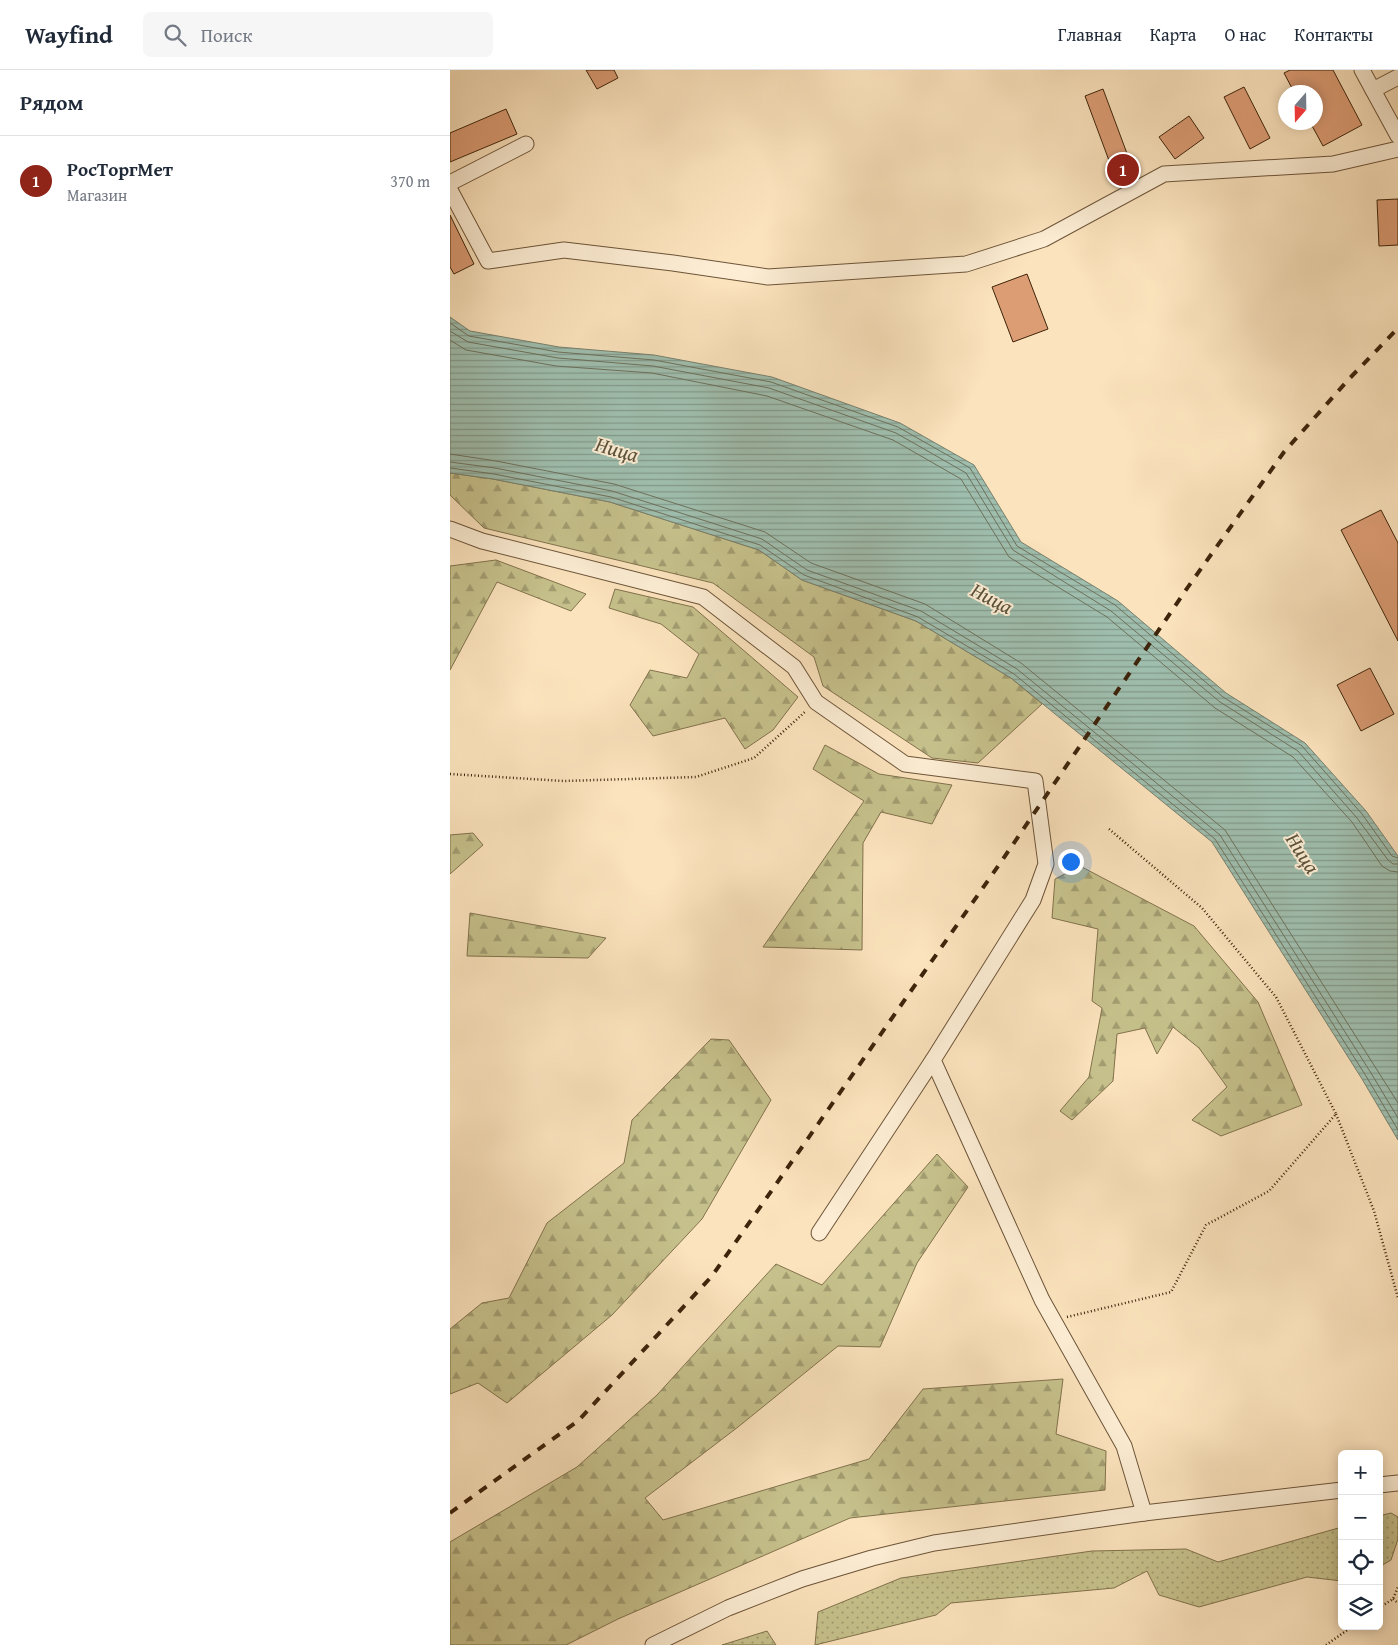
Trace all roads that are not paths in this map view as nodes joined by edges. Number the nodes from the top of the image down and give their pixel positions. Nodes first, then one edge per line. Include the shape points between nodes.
1 (1362, 70) edge
2 (1398, 77) edge
3 (1373, 90) junction
4 (1398, 136) edge
5 (526, 144) dead end
6 (1398, 149) edge
7 (450, 183) edge
8 (450, 190) edge
9 (450, 529) edge
10 (933, 1060) junction
11 (819, 1233) dead end
12 (1398, 1483) edge
13 (1383, 1485) edge
14 (1338, 1490) edge
15 (1144, 1513) junction
16 (653, 1645) edge

1 - 3 street
2 - 3 street
3 - 4 street
5 - 7 street
6 - 8 street via 1332,164 1164,174 1044,239 966,264 768,277 564,250 488,261
9 - 10 street via 482,541 703,597 794,667 816,702 905,764 1035,782 1046,864 1033,900
10 - 11 street
10 - 15 street via 1038,1291 1124,1446
12 - 13 street
14 - 15 street
15 - 16 street via 934,1544 872,1558 802,1579 728,1608

